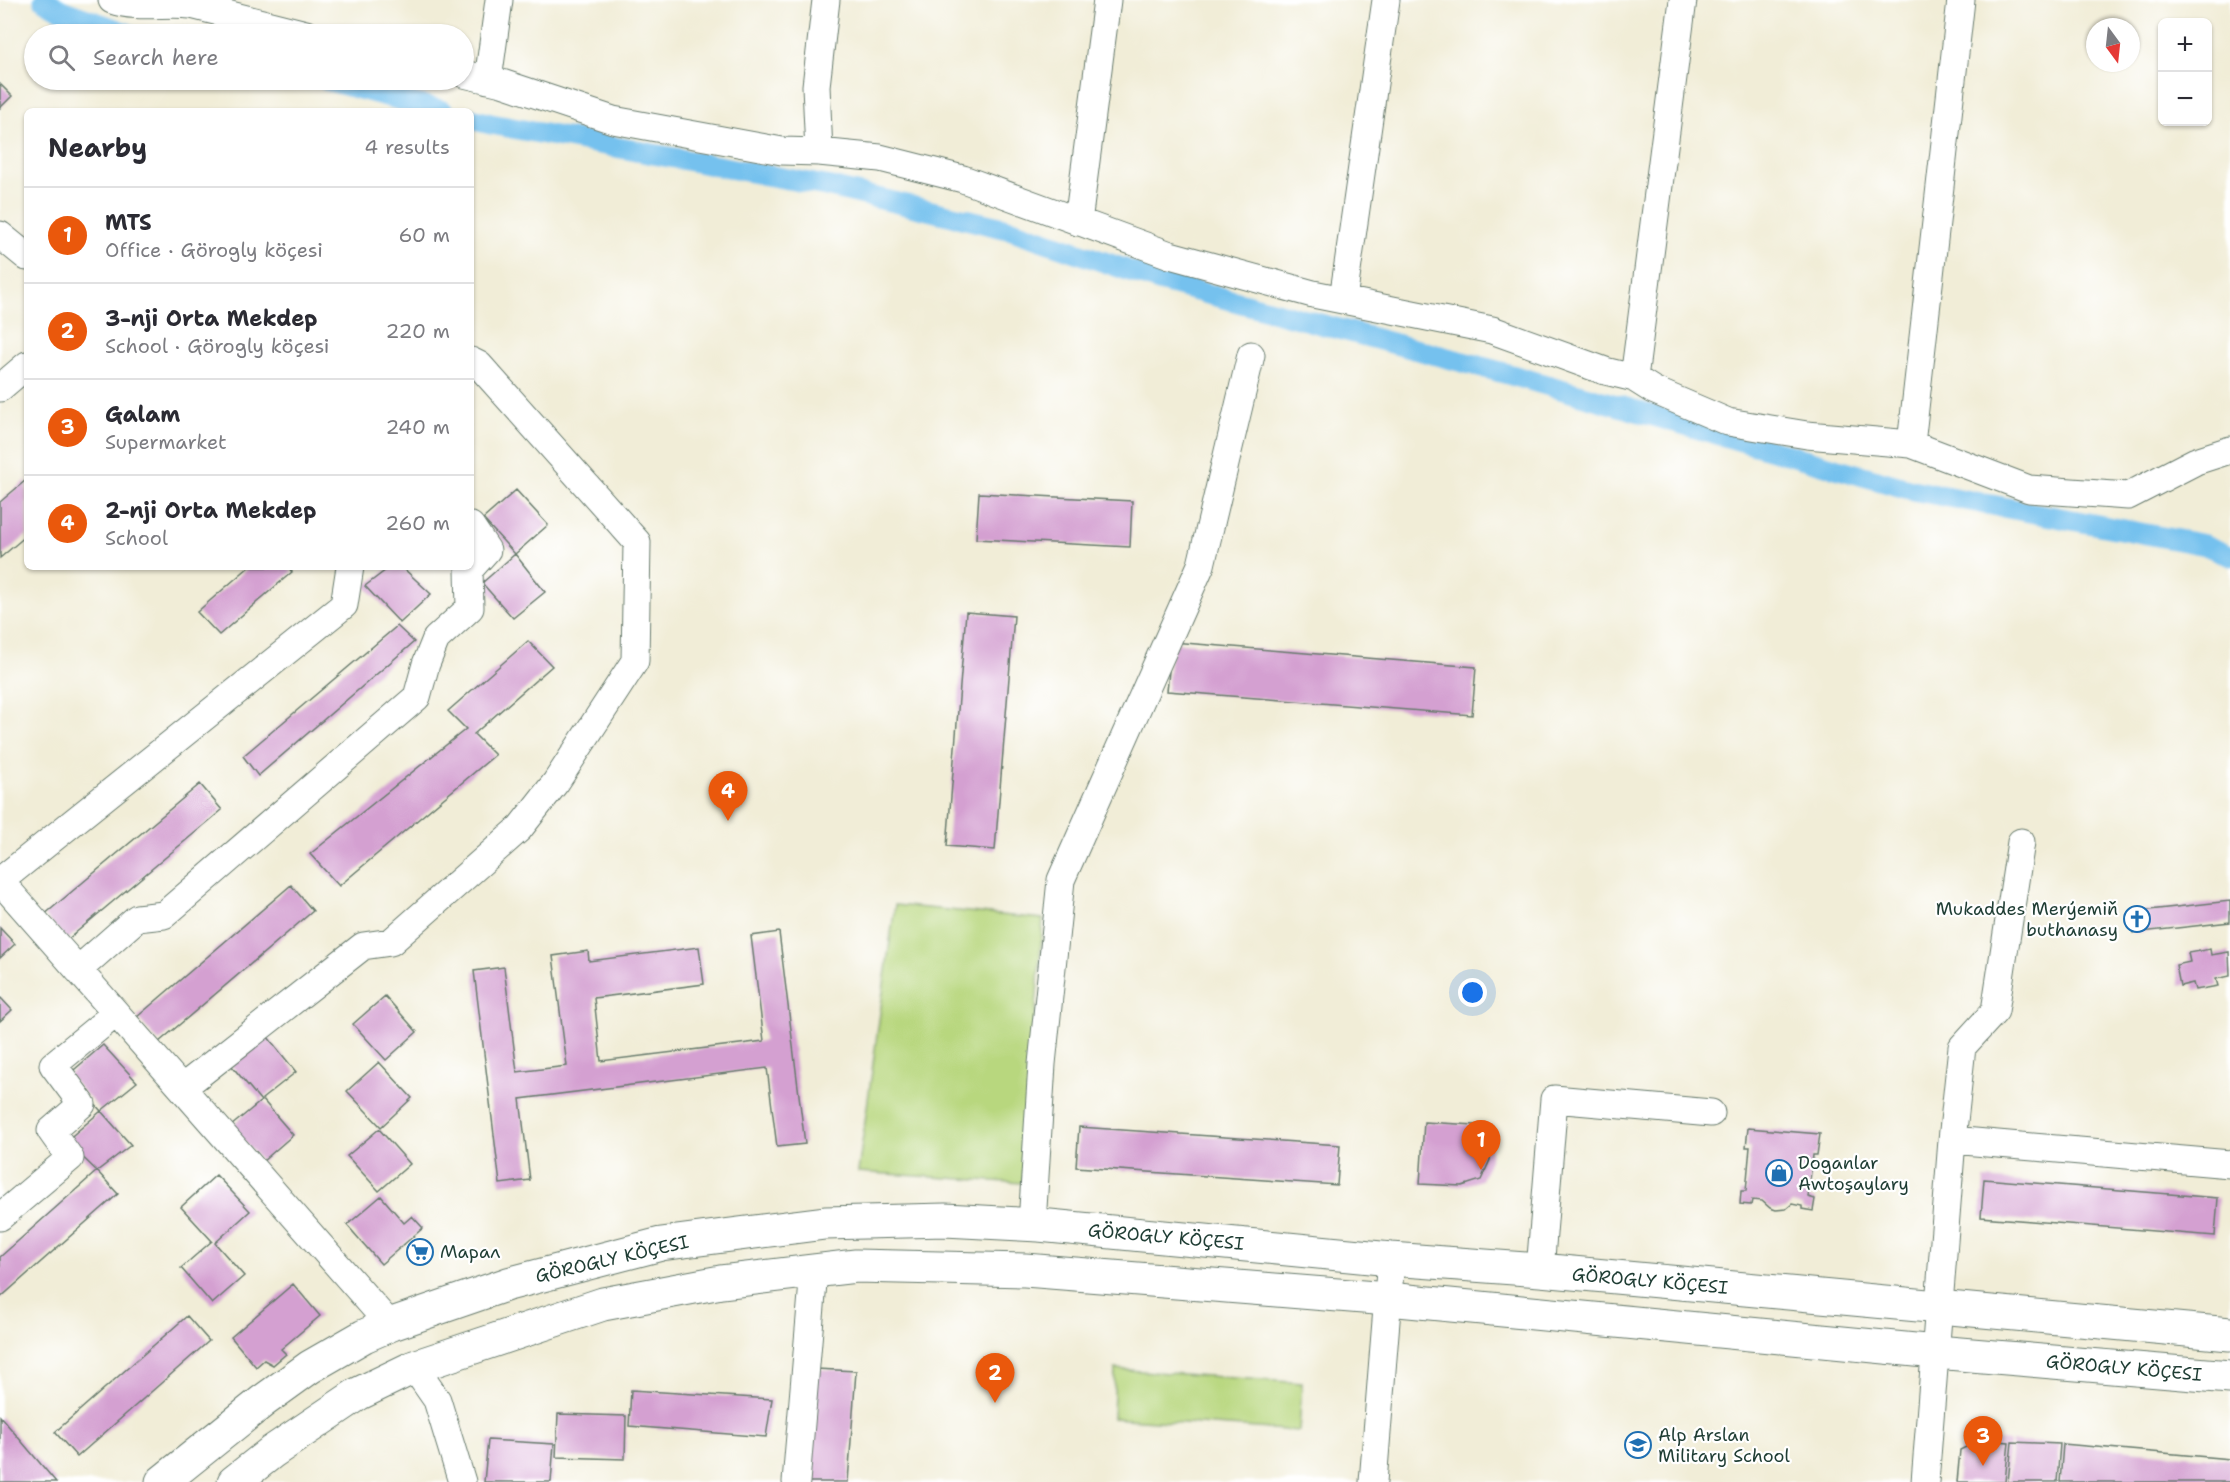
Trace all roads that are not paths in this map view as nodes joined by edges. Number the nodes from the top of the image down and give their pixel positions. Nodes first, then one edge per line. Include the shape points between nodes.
1 (112, 0) edge
2 (499, 0) edge
3 (826, 0) edge
4 (1107, 0) edge
5 (1386, 0) edge
6 (1683, 0) edge
7 (1961, 0) edge
8 (172, 1) edge
9 (265, 24) edge
10 (476, 77) edge
11 (819, 152) junction
12 (1078, 222) junction
13 (0, 235) edge
14 (24, 255) edge
15 (1343, 299) junction
16 (1251, 355) dead end
17 (474, 362) edge
18 (24, 368) edge
19 (1634, 378) junction
20 (0, 388) edge
21 (1911, 444) junction
22 (2230, 450) edge
23 (474, 530) edge
24 (474, 564) edge
25 (350, 570) edge
26 (469, 570) edge
27 (2021, 842) dead end
28 (0, 881) edge
29 (78, 970) junction
30 (116, 1013) junction
31 (182, 1088) junction
32 (1711, 1113) dead end
33 (1952, 1140) junction
34 (2230, 1164) edge
35 (0, 1217) edge
36 (1032, 1224) junction
37 (1391, 1259) junction
38 (1540, 1270) junction
39 (814, 1271) junction
40 (1388, 1299) junction
41 (1938, 1307) junction
42 (390, 1324) junction
43 (2230, 1334) edge
44 (1936, 1352) junction
45 (414, 1367) junction
46 (2230, 1377) edge
47 (162, 1482) edge
48 (234, 1482) edge
49 (462, 1482) edge
50 (796, 1482) edge
51 (1373, 1482) edge
52 (1925, 1482) edge

1 - 8 street via 150,5
2 - 10 street
3 - 11 street via 816,86
4 - 12 street
5 - 15 street
6 - 19 street
7 - 21 street
8 - 9 street
10 - 11 street via 613,120 782,151
11 - 12 street via 880,158 963,179
12 - 15 street via 1170,255
13 - 14 street
15 - 19 street via 1492,330
16 - 36 street via 1201,565 1061,879 1042,1064
17 - 31 street via 637,542 635,661 556,782 519,828 391,942 363,946
18 - 20 street
19 - 21 street via 1728,422 1807,435
21 - 22 street via 2029,489 2128,496 2196,461
23 - 24 street via 487,550
25 - 28 street via 344,605
26 - 29 street via 470,608 436,639 417,697 164,915 137,918
27 - 33 street via 1995,1011 1962,1047
28 - 29 street
29 - 30 street
30 - 31 street
30 - 35 street via 52,1065 82,1104 51,1131 70,1158
31 - 42 street
32 - 38 street via 1554,1098
33 - 34 street
33 - 41 street
36 - 37 main road, GÖROGLY KÖÇESI
36 - 42 main road, GÖROGLY KÖÇESI via 945,1220 825,1223 661,1244 508,1284
37 - 38 main road, GÖROGLY KÖÇESI
37 - 40 street
38 - 41 main road, GÖROGLY KÖÇESI
39 - 40 main road, GÖROGLY KÖÇESI via 856,1266 1025,1270
39 - 45 main road, GÖROGLY KÖÇESI via 720,1282 603,1304
39 - 50 street
40 - 44 main road, GÖROGLY KÖÇESI
40 - 51 street
41 - 43 main road, GÖROGLY KÖÇESI
41 - 44 street
42 - 47 main road, GÖROGLY KÖÇESI via 310,1366
44 - 46 main road, GÖROGLY KÖÇESI
44 - 52 street
45 - 48 main road, GÖROGLY KÖÇESI via 358,1394
45 - 49 street via 437,1400

